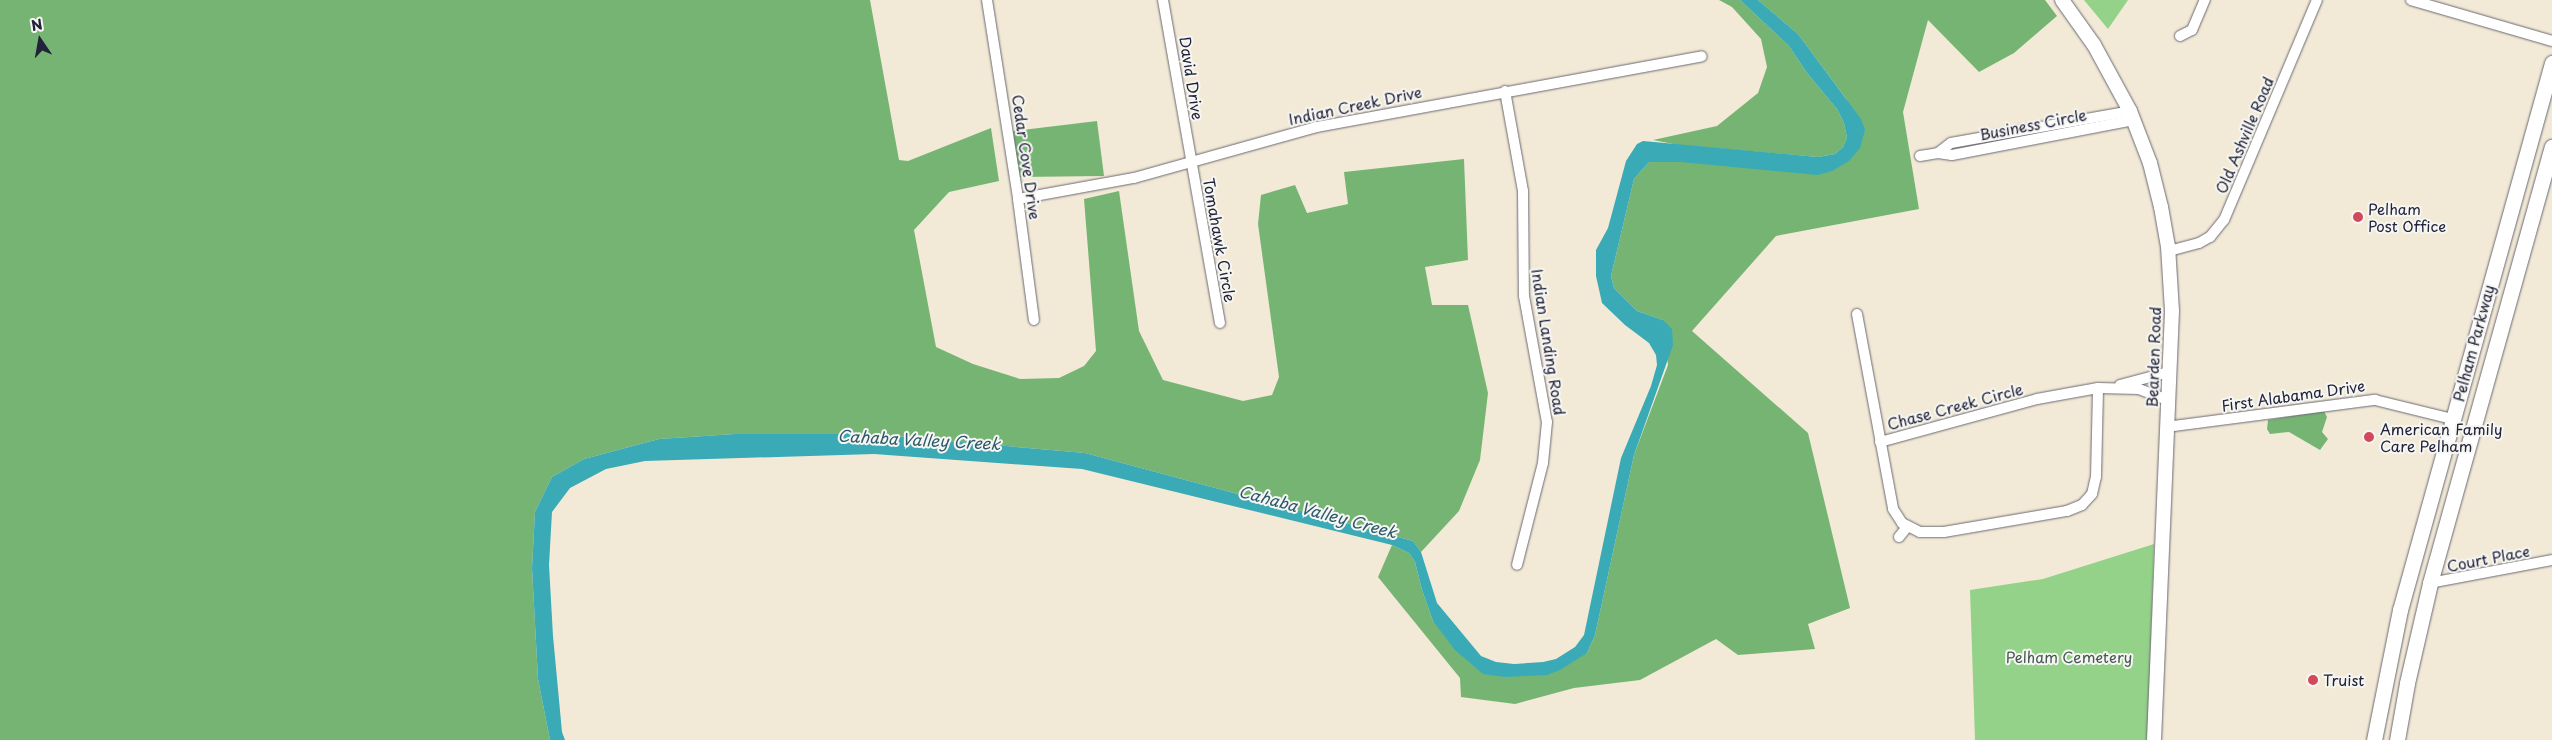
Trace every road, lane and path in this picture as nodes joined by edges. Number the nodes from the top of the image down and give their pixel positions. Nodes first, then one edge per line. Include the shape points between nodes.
1 (987, 0) edge
2 (1163, 0) edge
3 (2062, 0) edge
4 (2205, 0) edge
5 (2317, 0) edge
6 (2412, 0) edge
7 (2180, 36) dead end
8 (2552, 41) edge
9 (1702, 56) dead end
10 (2552, 63) edge
11 (1506, 91) junction
12 (2132, 115) junction
13 (2527, 153) junction
14 (2551, 155) edge
15 (1920, 156) dead end
16 (1190, 162) junction
17 (1018, 199) junction
18 (2169, 251) junction
19 (2489, 285) junction
20 (2510, 292) junction
21 (1857, 314) dead end
22 (1034, 320) dead end
23 (1220, 323) dead end
24 (2468, 364) junction
25 (2489, 370) junction
26 (2169, 372) junction
27 (2111, 387) junction
28 (2098, 388) junction
29 (2168, 400) junction
30 (2452, 419) junction
31 (2166, 427) junction
32 (1880, 442) junction
33 (1907, 527) junction
34 (1899, 537) dead end
35 (2552, 560) edge
36 (1516, 565) dead end
37 (2408, 580) junction
38 (2430, 584) junction
39 (2398, 738) edge
40 (2154, 740) edge
41 (2371, 740) edge

1 - 17 street, Cedar Cove Drive
2 - 16 street, David Drive
3 - 12 street, Bearden Road via 2094,45
4 - 7 street via 2192,30
5 - 18 street, Old Ashville Road via 2224,220 2210,237 2199,244
6 - 8 street
9 - 11 street, Indian Creek Drive
10 - 13 main road, Pelham Parkway
11 - 16 street, Indian Creek Drive via 1317,127
11 - 36 street, Indian Landing Road via 1523,191 1524,296 1547,422 1543,463
12 - 15 street, Business Circle via 1950,143 1938,152
12 - 18 street, Bearden Road via 2148,156
13 - 14 main road
13 - 19 main road, Pelham Parkway
14 - 20 main road, Pelham Parkway
16 - 17 street, Indian Creek Drive via 1134,178
16 - 23 street, Tomahawk Circle
17 - 22 street, Cedar Cove Drive
18 - 26 street, Bearden Road via 2172,311
19 - 20 main road
19 - 24 main road, Pelham Parkway
20 - 25 main road, Pelham Parkway
21 - 32 street
24 - 25 main road
24 - 30 main road, Pelham Parkway
25 - 38 main road, Pelham Parkway
26 - 27 street, Chase Creek Circle
26 - 29 street, Bearden Road
27 - 28 street, Chase Creek Circle
27 - 29 street, Chase Creek Circle via 2139,389
28 - 32 street, Chase Creek Circle via 2043,398
28 - 33 street via 2096,477 2092,494 2082,505 2067,511 1944,532 1920,532
29 - 31 street, Bearden Road
30 - 31 street, First Alabama Drive via 2375,400
30 - 37 main road, Pelham Parkway
31 - 40 street, Bearden Road
32 - 33 street, Chase Creek Circle via 1893,509
33 - 34 street
35 - 38 street, Court Place
37 - 38 main road
37 - 41 main road, Pelham Parkway
38 - 39 main road, Pelham Parkway
39 - 41 main road

